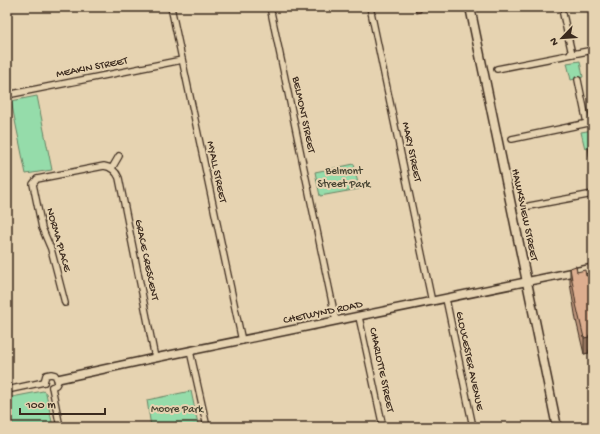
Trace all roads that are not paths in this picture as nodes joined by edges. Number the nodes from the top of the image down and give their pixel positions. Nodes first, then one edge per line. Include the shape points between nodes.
1 (171, 7) edge
2 (270, 7) edge
3 (370, 7) edge
4 (470, 7) edge
5 (563, 14) dead end
6 (593, 50) edge
7 (572, 54) junction
8 (182, 60) junction
9 (497, 69) dead end
10 (578, 80) dead end
11 (7, 95) edge
12 (590, 122) edge
13 (512, 139) dead end
14 (592, 150) dead end
15 (120, 156) dead end
16 (593, 157) edge
17 (112, 168) junction
18 (593, 194) edge
19 (529, 206) dead end
20 (593, 268) edge
21 (527, 282) junction
22 (446, 299) junction
23 (432, 302) junction
24 (65, 303) dead end
25 (359, 316) junction
26 (336, 322) junction
27 (242, 341) junction
28 (190, 351) junction
29 (155, 358) junction
30 (58, 379) junction
31 (44, 382) junction
32 (52, 387) junction
33 (7, 390) edge
34 (60, 427) edge
35 (207, 427) edge
36 (383, 427) edge
37 (473, 427) edge
38 (557, 427) edge

1 - 8 street, MYALL STREET
2 - 26 street, BELMONT STREET
3 - 23 street, MARY STREET
4 - 21 main road, HAWKSVIEW STREET
5 - 7 street
6 - 7 street
7 - 9 street
8 - 11 street, MEAKIN STREET
8 - 27 street, MYALL STREET
10 - 12 street
12 - 13 street
14 - 16 street
15 - 17 street
17 - 24 street, NORMA PLACE via 104,166 34,182 42,228 51,249
17 - 29 street, GRACE CRESCENT via 119,178
18 - 19 street
20 - 21 street, CHETWYND ROAD
21 - 22 street, CHETWYND ROAD
21 - 38 main road, HAWKSVIEW STREET
22 - 23 street, CHETWYND ROAD
22 - 37 street, GLOUCESTER AVENUE
23 - 25 street, CHETWYND ROAD
25 - 26 street, CHETWYND ROAD
25 - 36 street, CHARLOTTE STREET
26 - 27 street, CHETWYND ROAD
27 - 28 street, CHETWYND ROAD
28 - 29 street, CHETWYND ROAD
28 - 35 street
29 - 30 street, CHETWYND ROAD
30 - 31 street via 51,374 45,377
30 - 32 street via 57,384
31 - 32 street via 48,387
31 - 33 street
32 - 34 street

